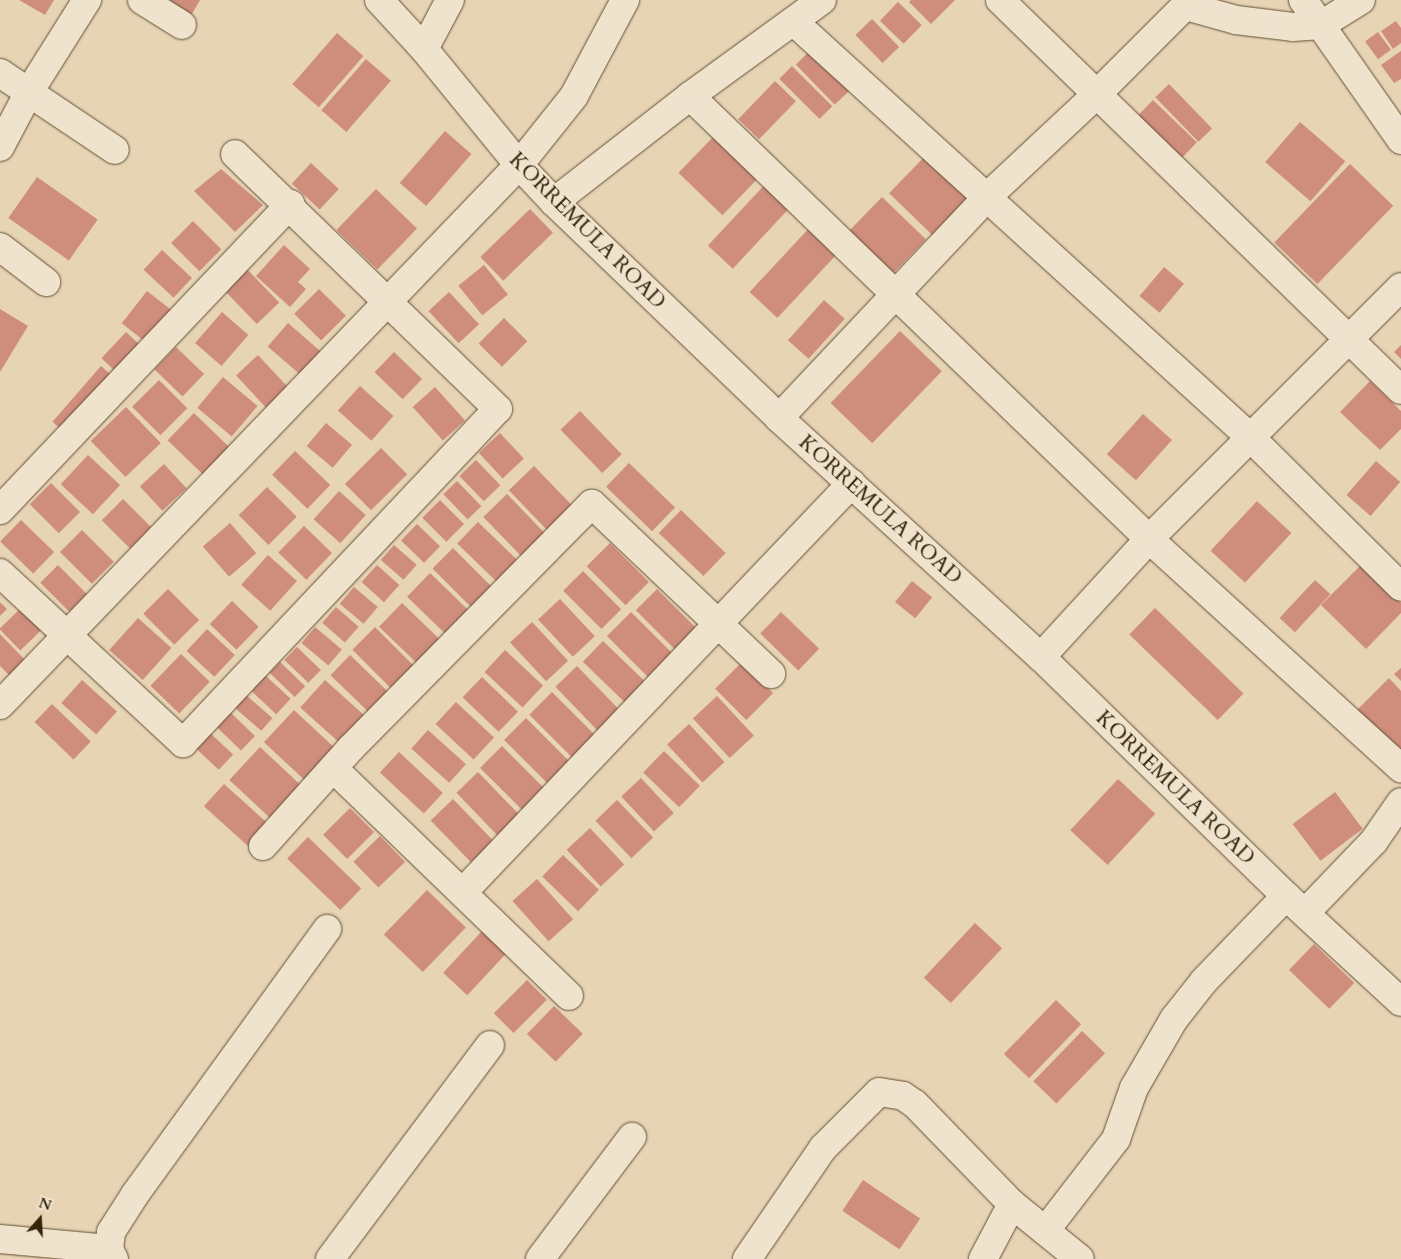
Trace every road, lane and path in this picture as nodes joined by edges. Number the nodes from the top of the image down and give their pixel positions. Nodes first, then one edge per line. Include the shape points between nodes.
1 (87, 0) edge
2 (142, 0) edge
3 (379, 0) edge
4 (450, 0) edge
5 (625, 0) edge
6 (822, 0) edge
7 (1000, 0) edge
8 (1303, 0) edge
9 (1361, 0) edge
10 (1188, 3) edge
11 (794, 22) junction
12 (182, 25) dead end
13 (1321, 25) junction
14 (424, 48) junction
15 (0, 73) edge
16 (29, 92) junction
17 (1098, 93) junction
18 (690, 96) junction
19 (1401, 140) edge
20 (0, 147) edge
21 (115, 150) dead end
22 (235, 154) dead end
23 (518, 166) junction
24 (987, 197) junction
25 (554, 202) junction
26 (290, 204) junction
27 (0, 247) edge
28 (46, 282) dead end
29 (1401, 287) edge
30 (894, 292) junction
31 (388, 302) junction
32 (1350, 339) junction
33 (1401, 390) edge
34 (779, 418) junction
35 (1251, 438) junction
36 (852, 483) junction
37 (0, 510) edge
38 (1149, 539) junction
39 (0, 573) edge
40 (1401, 587) edge
41 (721, 624) junction
42 (68, 637) junction
43 (1041, 657) junction
44 (771, 674) dead end
45 (0, 705) edge
46 (333, 768) junction
47 (1401, 768) edge
48 (1401, 802) edge
49 (263, 846) dead end
50 (463, 892) junction
51 (1296, 904) junction
52 (327, 929) dead end
53 (569, 996) dead end
54 (1401, 1002) edge
55 (490, 1045) dead end
56 (632, 1136) dead end
57 (1012, 1204) junction
58 (1045, 1231) junction
59 (0, 1239) edge
60 (112, 1254) edge
61 (330, 1259) edge
62 (540, 1259) edge
63 (747, 1259) edge
64 (983, 1259) edge
65 (1080, 1259) edge

1 - 16 street
2 - 12 street
3 - 14 street, KORREMULA ROAD
4 - 14 street
5 - 23 street via 574,96
6 - 11 street
7 - 17 street
8 - 13 street
9 - 13 street
10 - 13 street via 1236,20 1293,27
10 - 17 street
11 - 18 street
11 - 24 street
13 - 19 street
14 - 23 street, KORREMULA ROAD
15 - 16 street
16 - 20 street
16 - 21 street
17 - 24 street
17 - 32 street
18 - 25 street
18 - 30 street
22 - 26 street
23 - 25 street, KORREMULA ROAD
23 - 31 street
24 - 30 street
24 - 35 street
25 - 34 street, KORREMULA ROAD
26 - 31 street
26 - 37 street
27 - 28 street
29 - 32 street
30 - 34 street
30 - 38 street
31 - 42 street
31 - 42 street via 498,409 183,743
32 - 33 street
32 - 35 street
34 - 36 street, KORREMULA ROAD
35 - 38 street
35 - 40 street
36 - 41 street
36 - 43 street, KORREMULA ROAD
38 - 43 street
38 - 47 street
39 - 42 street
41 - 44 street
41 - 46 street via 592,504
41 - 50 street
42 - 45 street
43 - 51 street, KORREMULA ROAD
46 - 49 street
46 - 50 street
48 - 51 street via 1374,841
50 - 53 street
51 - 54 street, KORREMULA ROAD
51 - 58 street via 1204,981 1174,1019 1134,1088 1116,1139
52 - 60 street via 136,1193 112,1232
55 - 61 street
56 - 62 street
57 - 58 street
57 - 63 street via 915,1104 904,1096 878,1092 823,1148
57 - 64 street
58 - 65 street
59 - 60 street

